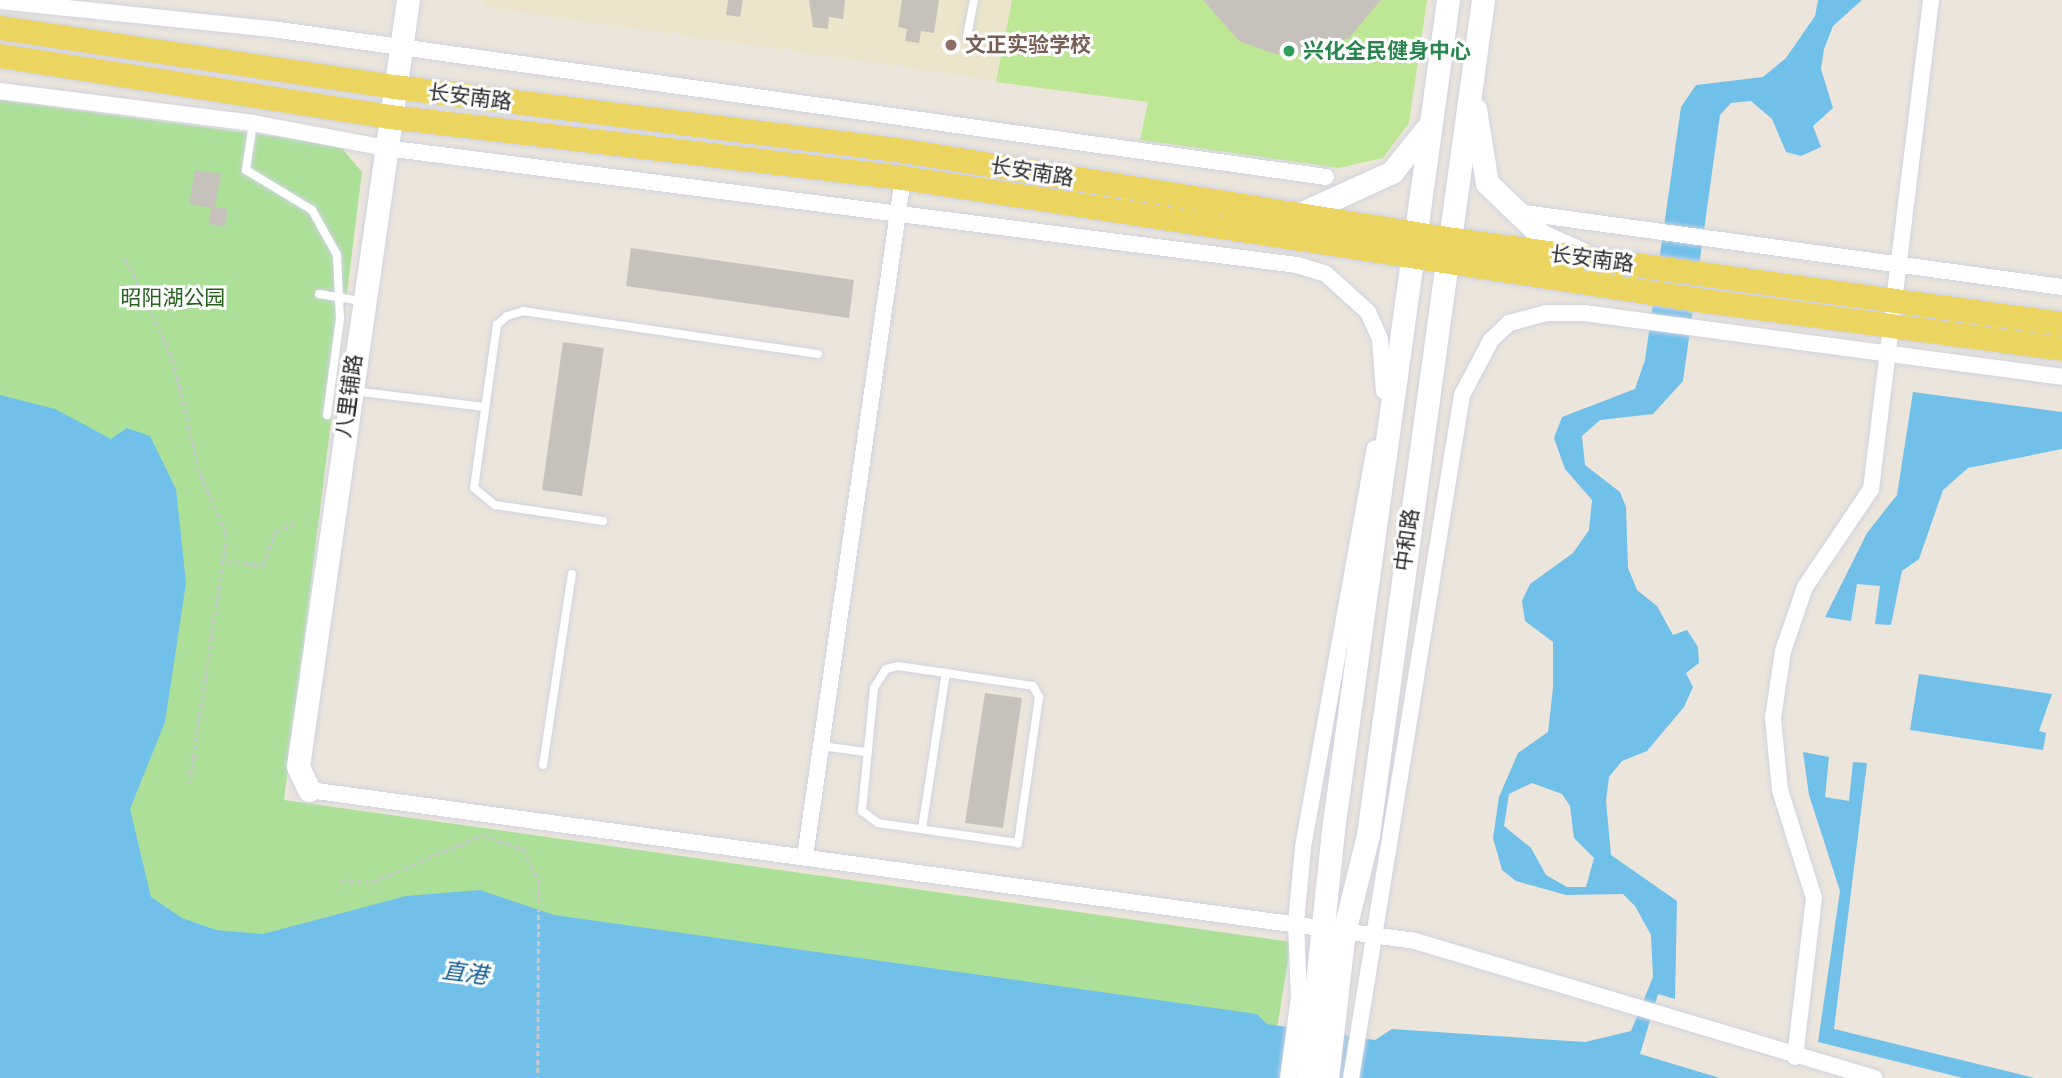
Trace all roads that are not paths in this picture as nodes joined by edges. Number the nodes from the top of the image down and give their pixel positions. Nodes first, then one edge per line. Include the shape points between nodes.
1 (408, 0) edge
2 (974, 0) edge
3 (1448, 0) edge
4 (1483, 0) edge
5 (1931, 0) edge
6 (0, 1) edge
7 (0, 28) edge
8 (967, 36) dead end
9 (400, 48) junction
10 (0, 56) edge
11 (1472, 87) junction
12 (395, 88) junction
13 (0, 91) edge
14 (1435, 110) junction
15 (390, 117) junction
16 (253, 123) junction
17 (386, 148) junction
18 (1326, 177) dead end
19 (903, 178) junction
20 (899, 209) junction
21 (1514, 211) junction
22 (1300, 214) junction
23 (1417, 245) junction
24 (1446, 250) junction
25 (1595, 260) junction
26 (1895, 265) junction
27 (2062, 287) edge
28 (319, 294) dead end
29 (351, 299) junction
30 (1892, 299) junction
31 (1890, 324) junction
32 (2062, 324) edge
33 (2062, 349) edge
34 (818, 354) dead end
35 (1886, 354) junction
36 (2062, 377) edge
37 (349, 391) junction
38 (485, 407) junction
39 (327, 415) dead end
40 (603, 521) dead end
41 (572, 575) dead end
42 (946, 673) junction
43 (821, 746) junction
44 (866, 752) junction
45 (543, 765) dead end
46 (309, 790) joint
47 (922, 829) junction
48 (805, 857) junction
49 (1296, 923) junction
50 (1335, 930) junction
51 (1377, 935) junction
52 (1318, 1005) junction
53 (1795, 1058) junction
54 (1288, 1078) edge
55 (1307, 1078) edge
56 (1327, 1078) edge
57 (1351, 1078) edge
58 (1874, 1078) edge

1 - 9 main road, 八里铺路
2 - 8 lane
3 - 14 main road, 中和路
4 - 11 main road, 中和路
5 - 26 street
6 - 9 street
7 - 12 main road, 长安南路
9 - 12 main road, 八里铺路
9 - 18 street
10 - 15 main road, 长安南路
11 - 21 main road via 1486,183
11 - 24 main road, 中和路
12 - 15 main road, 八里铺路
12 - 22 main road, 长安南路 via 904,151
13 - 16 street
14 - 22 main road via 1425,137 1392,172
14 - 23 main road, 中和路
15 - 17 main road, 八里铺路
15 - 19 main road, 长安南路
16 - 17 street
16 - 29 lane via 246,170 287,192 327,228
17 - 20 street
17 - 29 main road, 八里铺路
19 - 20 street
19 - 23 main road, 长安南路
20 - 43 street
20 - 49 street via 1297,265 1326,274 1368,312 1385,371 1382,409 1303,847
21 - 25 main road via 1542,236
21 - 26 street
22 - 23 main road, 长安南路
23 - 24 main road, 长安南路
23 - 50 main road, 中和路 via 1333,830
24 - 25 main road, 长安南路
24 - 31 main road, 长安南路 via 1648,292
24 - 50 main road, 中和路 via 1368,835
25 - 30 main road, 长安南路
26 - 27 street
26 - 30 street
28 - 29 lane
29 - 37 main road, 八里铺路
29 - 39 lane
30 - 31 street
30 - 32 main road, 长安南路
31 - 33 main road, 长安南路
31 - 35 street
34 - 38 lane via 523,311 496,325
35 - 36 street
35 - 51 street via 1637,319 1534,316 1509,323 1473,365 1462,396
35 - 53 street via 1871,489 1805,587 1783,651 1773,718 1780,790 1814,898
37 - 38 lane
37 - 46 main road, 八里铺路 via 298,766
38 - 40 lane via 474,488 481,500
41 - 45 lane
42 - 44 lane via 886,669 874,688
42 - 47 lane
42 - 47 lane via 1033,686 1039,697 1018,844
43 - 44 lane
43 - 48 street
44 - 47 lane via 862,811 878,823
46 - 48 street
48 - 49 street
49 - 50 street
49 - 52 street
50 - 51 street
50 - 52 main road, 中和路
51 - 53 street
51 - 57 street
52 - 54 street
52 - 55 main road, 中和路
52 - 56 main road, 中和路
53 - 58 street

